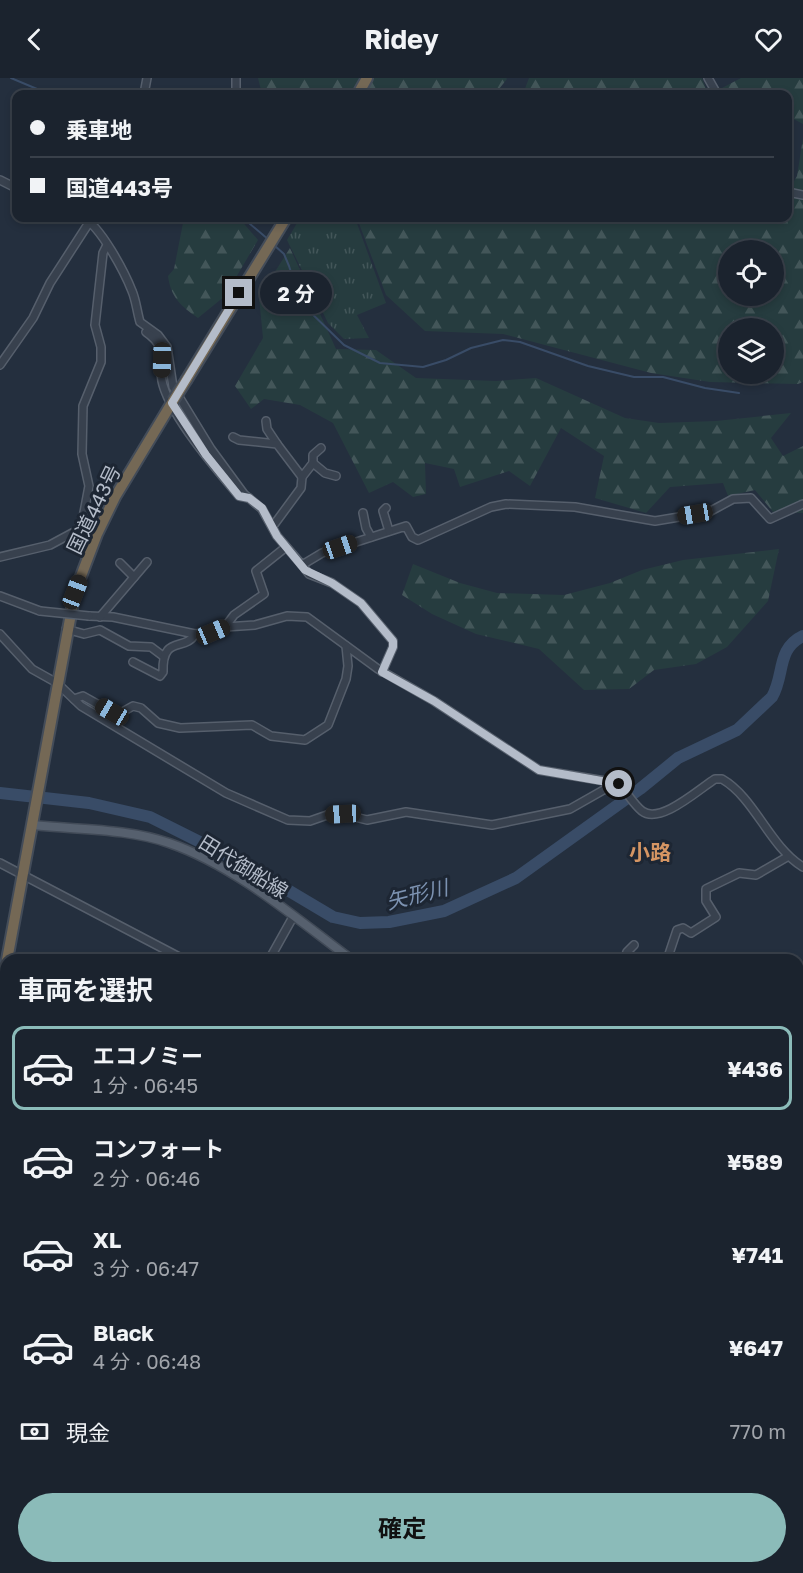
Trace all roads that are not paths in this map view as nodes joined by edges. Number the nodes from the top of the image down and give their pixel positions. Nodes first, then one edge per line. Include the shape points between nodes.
1 (87, 222) edge
2 (91, 222) edge
3 (284, 222) edge
4 (107, 245) junction
5 (140, 322) junction
6 (0, 365) edge
7 (173, 402) junction
8 (266, 422) dead end
9 (233, 437) dead end
10 (277, 444) junction
11 (321, 448) dead end
12 (313, 463) junction
13 (336, 476) dead end
14 (302, 477) junction
15 (249, 498) junction
16 (803, 504) edge
17 (386, 508) dead end
18 (363, 513) dead end
19 (273, 526) junction
20 (389, 531) junction
21 (371, 537) junction
22 (286, 547) junction
23 (0, 557) edge
24 (147, 562) dead end
25 (120, 563) dead end
26 (302, 565) junction
27 (134, 577) junction
28 (0, 596) edge
29 (100, 617) junction
30 (225, 627) junction
31 (66, 628) junction
32 (0, 634) edge
33 (195, 634) junction
34 (346, 646) junction
35 (163, 656) junction
36 (133, 662) dead end
37 (382, 672) junction
38 (57, 683) junction
39 (74, 699) junction
40 (617, 785) junction
41 (33, 825) junction
42 (787, 857) junction
43 (0, 863) edge
44 (803, 867) edge
45 (22, 875) junction
46 (293, 917) junction
47 (634, 945) dead end
48 (7, 954) edge
49 (173, 954) edge
50 (272, 954) edge
51 (344, 954) edge
52 (626, 954) edge
53 (669, 954) edge

1 - 6 street via 33,318
2 - 4 street
3 - 7 highway, 国道443号, bridge
4 - 5 street via 132,291
4 - 23 street via 95,325 101,362 83,406 82,454 89,486 82,523 76,531 50,545
5 - 7 street via 143,330 158,342 163,385
5 - 15 street via 167,347 172,387
7 - 15 street via 218,470 239,496
7 - 31 highway, 国道443号 via 97,534
8 - 10 street
9 - 10 street
10 - 14 street
11 - 12 street
12 - 13 street via 328,475
12 - 14 street
14 - 19 street via 301,488
15 - 19 street via 262,508
16 - 20 street via 770,519 751,498 742,497 723,502 709,512 655,521 575,507 506,504 418,540 406,526
17 - 20 street via 383,512
18 - 21 street
19 - 22 street
20 - 21 street
21 - 26 street via 322,553
22 - 26 street
22 - 30 street via 256,571 264,594 234,615
24 - 27 street
25 - 27 street
26 - 37 street via 309,574 332,583 361,603 393,641
27 - 29 street
28 - 29 street, bridge via 40,611
29 - 33 street
30 - 33 street
30 - 34 street via 255,625 296,615 317,623
31 - 35 street via 84,634 100,630 129,646 151,646
31 - 38 highway, 国道443号
32 - 38 street via 32,669
33 - 35 street
34 - 37 street
34 - 39 street via 346,679 328,724 305,740 271,736 252,724 180,728 158,723 137,706 117,715 83,696
35 - 36 street via 164,672 160,676
37 - 40 street via 539,770
38 - 39 street
38 - 41 highway, 国道443号
39 - 40 street via 226,794 297,822 343,814 375,819 406,812 492,825 570,809
40 - 42 street via 641,809 655,815 667,812 715,779 722,779
41 - 45 highway, 国道443号
41 - 46 main road, 田代御船線 via 168,842 214,863
42 - 44 street
42 - 53 street via 756,875 739,873 706,889 706,901 716,917 691,933 683,928 677,930
43 - 45 street
45 - 48 highway, 国道443号
45 - 49 street
46 - 50 street
46 - 51 main road, 田代御船線
47 - 52 street

